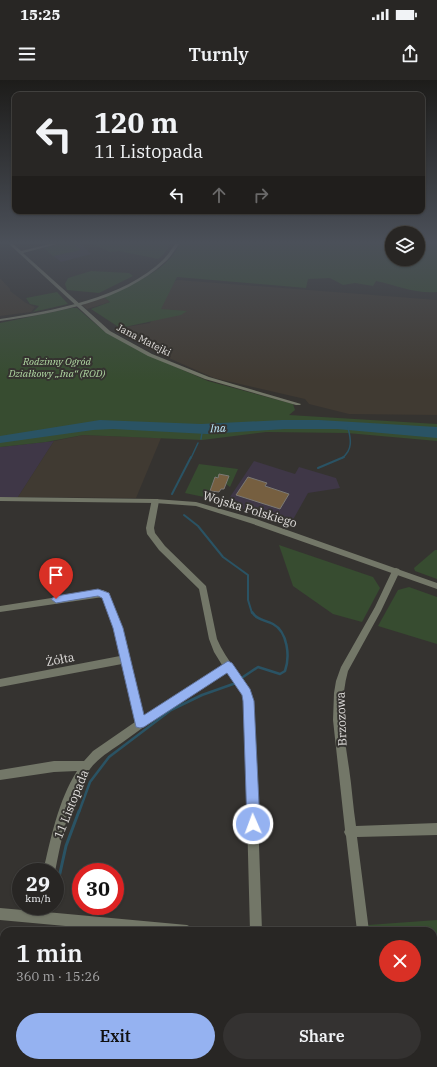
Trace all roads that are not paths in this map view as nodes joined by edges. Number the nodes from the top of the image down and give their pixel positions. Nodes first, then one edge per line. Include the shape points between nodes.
1 (60, 289) edge
2 (118, 289) edge
3 (76, 304) junction
4 (0, 320) edge
5 (298, 404) dead end
6 (0, 499) edge
7 (155, 501) junction
8 (396, 571) junction
9 (437, 586) edge
10 (0, 609) edge
11 (125, 659) junction
12 (228, 666) junction
13 (0, 683) edge
14 (140, 723) junction
15 (85, 766) junction
16 (0, 775) edge
17 (437, 829) edge
18 (350, 832) junction
19 (51, 863) edge
20 (12, 913) edge
21 (0, 914) edge
22 (61, 915) edge
23 (123, 927) edge
24 (256, 927) edge
25 (362, 927) edge

1 - 3 street, Jana Matejki
2 - 3 street
3 - 4 street
3 - 5 street, Jana Matejki via 108,332 150,355 206,378
6 - 7 street, Wojska Polskiego
7 - 8 street, Wojska Polskiego via 187,503 219,510
7 - 12 street via 151,534 203,588 213,639
8 - 9 street, Wojska Polskiego
8 - 18 street, Brzozowa via 340,680 340,738
10 - 11 street via 103,593 116,621
11 - 13 street, Żółta
11 - 14 street
12 - 14 street, 11 Listopada
12 - 24 street via 249,701
14 - 15 street, 11 Listopada
15 - 16 street via 60,766
15 - 19 street, 11 Listopada via 60,826
17 - 18 street
18 - 25 street, Brzozowa
20 - 21 street
22 - 23 street

